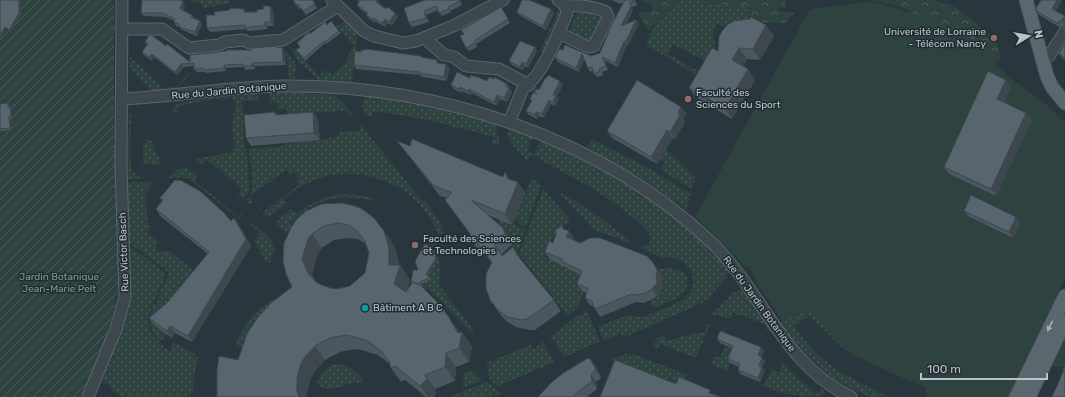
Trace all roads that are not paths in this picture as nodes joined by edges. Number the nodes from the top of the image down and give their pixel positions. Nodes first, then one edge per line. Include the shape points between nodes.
1 (122, 0) edge
2 (503, 0) edge
3 (1026, 0) edge
4 (335, 3) edge
5 (562, 3) edge
6 (121, 29) junction
7 (1064, 32) edge
8 (559, 33) junction
9 (426, 37) junction
10 (1042, 58) junction
11 (529, 84) junction
12 (121, 99) junction
13 (1065, 103) edge
14 (512, 123) junction
15 (1065, 296) edge
16 (1065, 321) edge
17 (88, 397) edge
18 (851, 397) edge
19 (1016, 397) edge
20 (1029, 397) edge

1 - 6 street, Rue Victor Basch
2 - 9 street
3 - 10 main road
4 - 6 street via 283,40 250,43 243,40 188,48 162,29
4 - 9 street via 364,32 374,36 403,42
5 - 8 street via 567,13
5 - 8 street via 601,10 608,16 594,46 588,47
6 - 12 street, Rue Victor Basch
7 - 10 street via 1049,56
8 - 11 street via 541,70
9 - 11 street via 444,55 454,57 466,66 499,69
10 - 13 main road via 1052,87
11 - 14 street via 530,89
12 - 14 street, Rue du Jardin Botanique via 253,87 330,87 380,91 413,97
12 - 17 street, Rue Victor Basch via 125,297 116,329
14 - 18 street, Rue du Jardin Botanique via 562,144 611,169 660,200 691,224 731,263 801,360 823,380
15 -> 19 main road
16 - 20 main road

